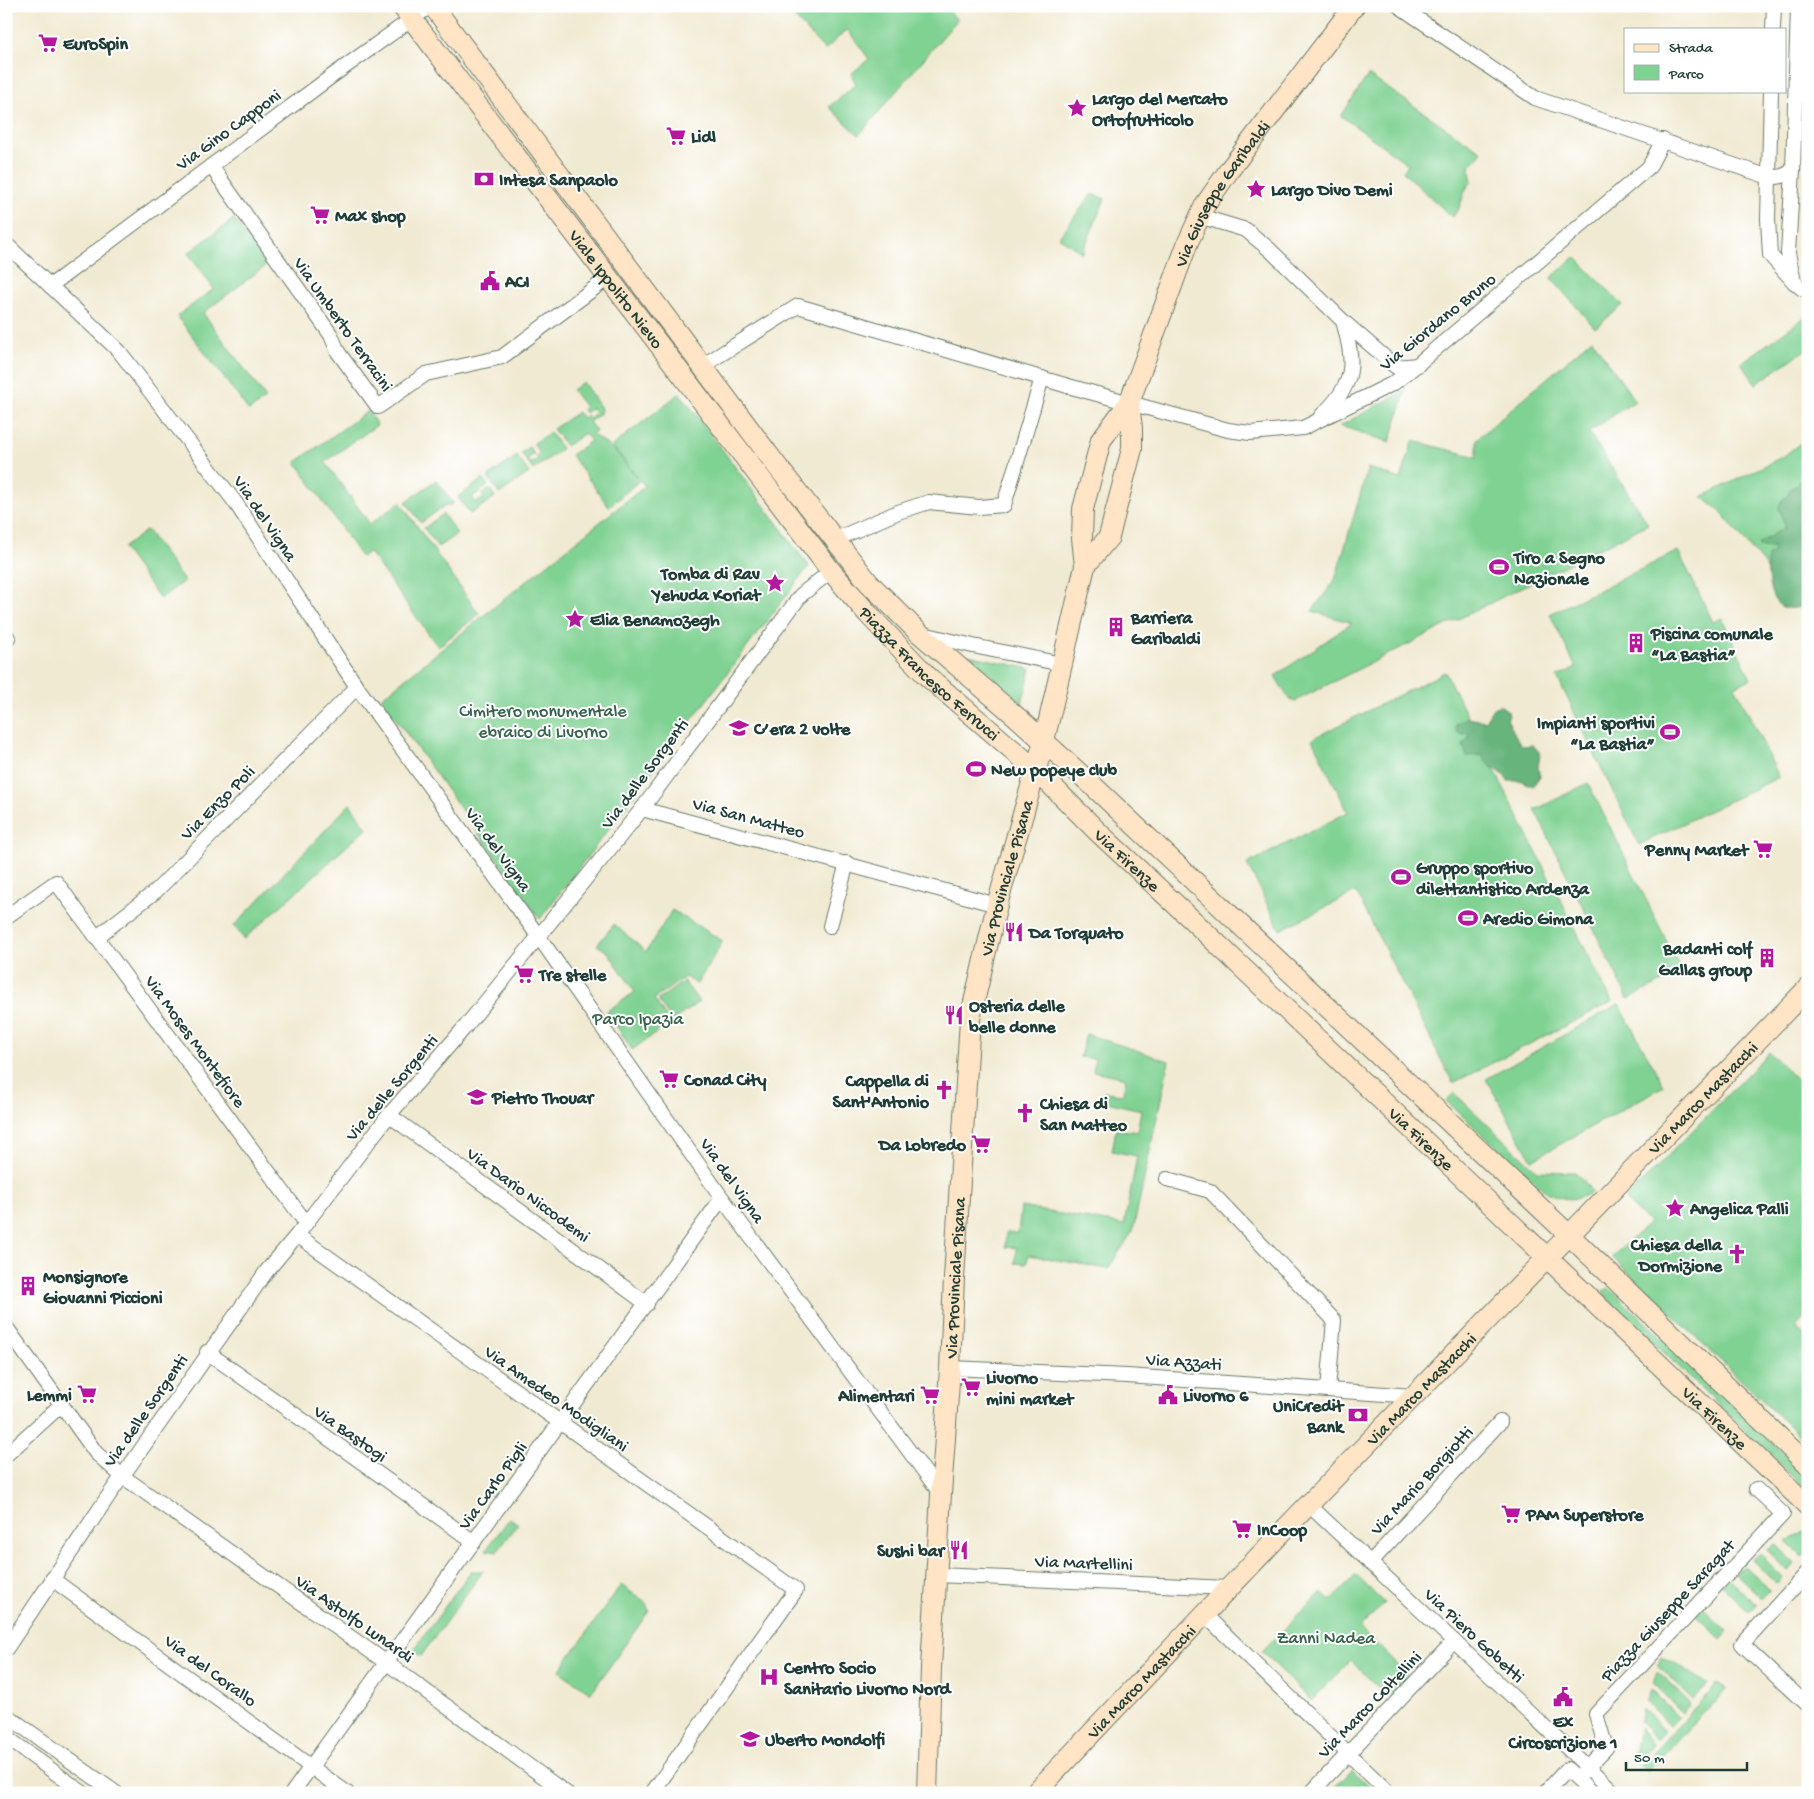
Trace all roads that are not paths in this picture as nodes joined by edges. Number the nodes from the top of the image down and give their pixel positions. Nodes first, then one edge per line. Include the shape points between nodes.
1 (432, 6) edge
2 (1354, 6) edge
3 (1399, 6) edge
4 (1774, 6) edge
5 (1798, 6) edge
6 (407, 13) edge
7 (1773, 28) edge
8 (1771, 92) edge
9 (1663, 140) junction
10 (211, 166) junction
11 (1793, 170) junction
12 (1769, 177) junction
13 (1199, 216) junction
14 (6, 244) edge
15 (608, 278) junction
16 (1794, 282) junction
17 (50, 286) junction
18 (1808, 291) edge
19 (1343, 321) junction
20 (1418, 364) junction
21 (702, 366) junction
22 (1042, 378) junction
23 (1129, 403) junction
24 (1314, 424) junction
25 (834, 540) junction
26 (1085, 566) junction
27 (831, 571) junction
28 (918, 632) junction
29 (1062, 664) junction
30 (357, 687) junction
31 (1044, 741) junction
32 (1036, 770) junction
33 (642, 809) junction
34 (847, 863) junction
35 (997, 904) junction
36 (6, 917) edge
37 (830, 926) dead end
38 (97, 936) junction
39 (539, 937) junction
40 (1808, 988) edge
41 (389, 1115) junction
42 (1167, 1179) dead end
43 (722, 1198) junction
44 (306, 1223) junction
45 (297, 1235) junction
46 (1569, 1235) junction
47 (1548, 1258) junction
48 (647, 1304) junction
49 (6, 1327) edge
50 (208, 1352) junction
51 (950, 1368) junction
52 (1328, 1390) junction
53 (1414, 1396) junction
54 (61, 1406) junction
55 (1500, 1422) dead end
56 (560, 1423) junction
57 (6, 1455) edge
58 (1808, 1465) edge
59 (122, 1476) junction
60 (1756, 1489) dead end
61 (941, 1494) junction
62 (1309, 1505) junction
63 (1808, 1506) edge
64 (474, 1542) junction
65 (1370, 1563) junction
66 (1808, 1572) edge
67 (937, 1575) junction
68 (52, 1579) junction
69 (1229, 1588) junction
70 (1204, 1614) junction
71 (1454, 1642) junction
72 (6, 1649) edge
73 (387, 1663) junction
74 (1808, 1706) edge
75 (6, 1715) edge
76 (6, 1737) edge
77 (1348, 1754) junction
78 (311, 1767) junction
79 (1588, 1767) junction
80 (1577, 1778) junction
81 (83, 1793) edge
82 (116, 1793) edge
83 (292, 1793) edge
84 (347, 1793) edge
85 (566, 1793) edge
86 (652, 1793) edge
87 (927, 1793) edge
88 (1035, 1793) edge
89 (1311, 1793) edge
90 (1389, 1793) edge
91 (1545, 1793) edge
92 (1592, 1793) edge
93 (1615, 1793) edge

1 - 6 street, Via Gino Capponi
1 - 21 main road, Viale Ippolito Nievo
2 - 13 main road, Via Giuseppe Garibaldi via 1209,196
3 - 9 street via 1535,98
4 - 7 street
5 - 11 street
6 - 10 street, Via Gino Capponi
6 - 15 main road, Viale Ippolito Nievo
8 - 12 street
9 - 12 street
9 - 20 street, Via Giordano Bruno via 1648,167
10 - 15 street, Via Umberto Terracini via 378,407 426,374 502,357
10 - 17 street, Via Gino Capponi
11 - 12 street via 1786,176
11 - 16 street via 1788,253
12 - 16 street via 1770,255
13 - 19 street via 1246,230
13 - 23 main road, Via Giuseppe Garibaldi
14 - 17 street, Via del Vigna
15 - 27 main road, Viale Ippolito Nievo
16 - 18 street
17 - 30 street, Via del Vigna via 119,351 235,502
19 - 20 street via 1396,367
19 - 24 street via 1350,348 1351,373 1338,398
20 - 24 street, Via Giordano Bruno via 1394,383
21 - 22 street via 798,306
21 - 25 main road, Viale Ippolito Nievo
22 - 23 street, Via Giordano Bruno
22 - 25 street via 1004,505 978,507 929,502
23 - 24 street, Via Giordano Bruno via 1240,432 1272,432
23 - 26 main road via 1132,449 1116,510 1108,537
23 - 26 main road via 1101,440 1083,509
25 - 28 main road, Piazza Francesco Ferrucci via 869,583
26 - 29 main road, Via Provinciale Pisana
27 - 32 main road, Piazza Francesco Ferrucci via 926,676
27 - 33 street, Via delle Sorgenti via 801,595
28 - 29 street, Piazza Francesco Ferrucci
28 - 31 main road, Piazza Francesco Ferrucci
29 - 31 main road, Via Provinciale Pisana
30 - 38 street, Via Enzo Poli via 156,891
30 - 39 street, Via del Vigna
31 - 32 main road, Via Provinciale Pisana
31 - 46 main road, Via Firenze
32 - 35 main road, Via Provinciale Pisana
32 - 47 main road, Via Firenze
33 - 34 street, Via San Matteo
33 - 39 street, Via delle Sorgenti
34 - 35 street, Via San Matteo
34 - 37 street
35 - 51 main road, Via Provinciale Pisana via 970,1018
36 - 38 street, Via Moses Montefiore via 56,882
38 - 44 street, Via Moses Montefiore
39 - 41 street, Via delle Sorgenti
39 - 43 street, Via del Vigna
40 - 46 main road, Via Marco Mastacchi
41 - 44 street, Via delle Sorgenti
41 - 48 street, Via Dario Niccodemi
42 - 52 street via 1210,1191 1334,1320
43 - 48 street, Via Carlo Pigli
43 - 61 street, Via del Vigna
44 - 45 street, Via delle Sorgenti
45 - 50 street, Via delle Sorgenti
45 - 56 street, Via Amedeo Modigliani
46 - 47 main road, Via Marco Mastacchi
46 - 58 main road, Via Firenze
47 - 53 main road, Via Marco Mastacchi
47 - 63 main road, Via Firenze
48 - 56 street, Via Carlo Pigli
49 - 54 street, Via Astolfo Lunardi
50 - 59 street, Via delle Sorgenti
50 - 64 street, Via Bastogi
51 - 52 street, Via Azzati
51 - 61 main road, Via Provinciale Pisana
52 - 53 street, Via Azzati
53 - 62 main road, Via Marco Mastacchi
54 - 57 street
54 - 59 street, Via Astolfo Lunardi via 96,1453
55 - 65 street, Via Mario Borgiotti
56 - 64 street, Via Carlo Pigli
56 - 86 street, Via Amedeo Modigliani via 796,1590
59 - 68 street, Via delle Sorgenti
59 - 73 street, Via Astolfo Lunardi
60 - 79 street, Piazza Giuseppe Saragat via 1783,1514 1596,1714 1606,1748
61 - 67 main road, Via Provinciale Pisana
62 - 65 street, Via Piero Gobetti
62 - 69 main road, Via Marco Mastacchi
64 - 73 street, Via Carlo Pigli
65 - 71 street, Via Piero Gobetti
66 - 74 street via 1742,1644
67 - 69 street, Via Martellini
67 - 87 main road, Via Provinciale Pisana
68 - 72 street, Via delle Sorgenti
68 - 78 street, Via del Corallo
69 - 70 main road, Via Marco Mastacchi
70 - 77 street
70 - 88 main road, Via Marco Mastacchi
71 - 77 street, Via Marco Coltellini
71 - 79 street, Via Piero Gobetti
73 - 78 street, Via Carlo Pigli
73 - 85 street, Via Astolfo Lunardi
75 - 82 street
76 - 81 street
77 - 89 street, Via Marco Coltellini
77 - 90 street
78 - 83 street, Via Carlo Pigli
78 - 84 street, Via del Corallo
79 - 80 street
79 - 93 street, Via Piero Gobetti
80 - 91 street via 1567,1769
80 - 92 street

